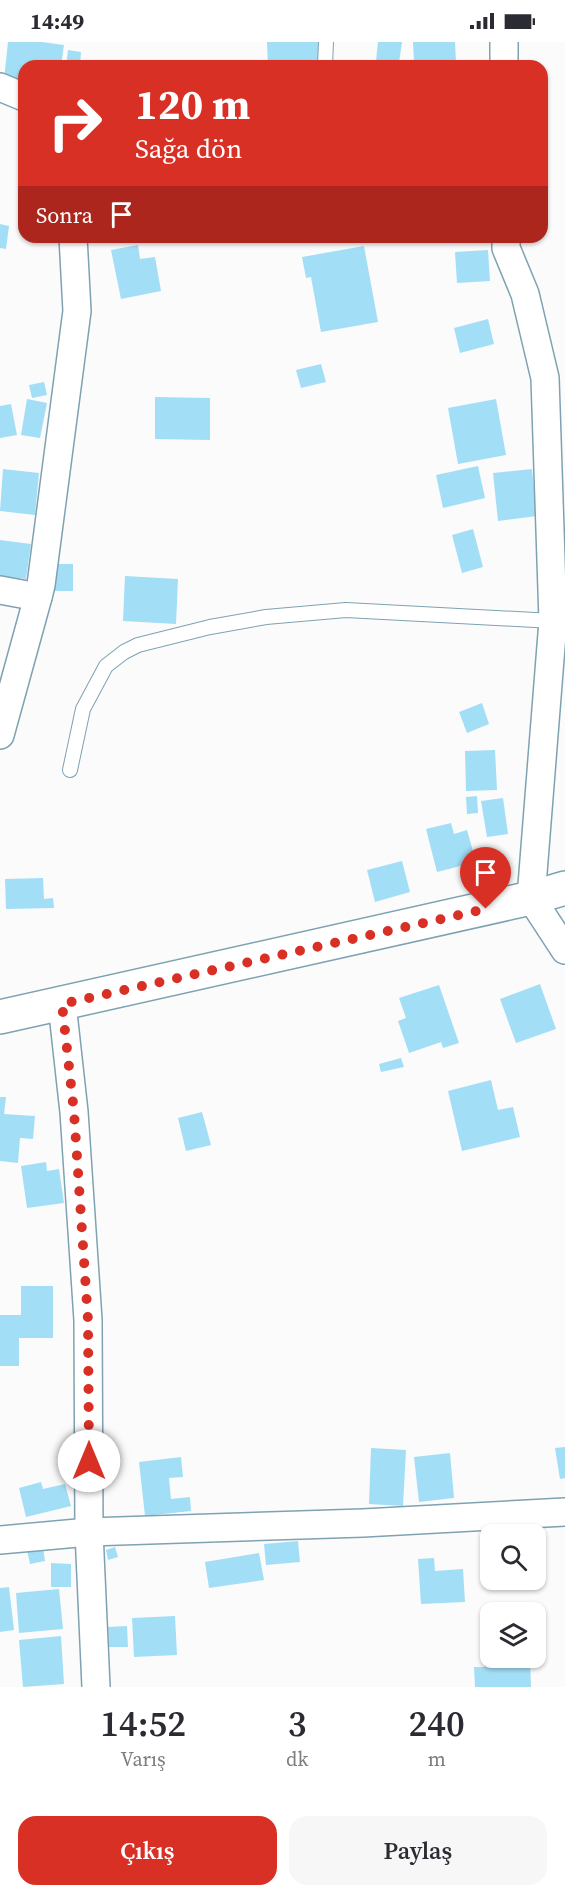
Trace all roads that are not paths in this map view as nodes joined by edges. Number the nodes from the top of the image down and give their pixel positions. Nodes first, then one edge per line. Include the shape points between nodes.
1 (326, 42) edge
2 (504, 42) edge
3 (325, 60) edge
4 (504, 60) edge
5 (0, 87) edge
6 (18, 94) edge
7 (73, 243) edge
8 (502, 243) edge
9 (555, 377) edge
10 (0, 590) edge
11 (38, 597) junction
12 (559, 620) edge
13 (0, 735) edge
14 (70, 770) dead end
15 (565, 888) edge
16 (531, 898) junction
17 (565, 950) edge
18 (62, 1004) junction
19 (0, 1017) edge
20 (565, 1512) edge
21 (89, 1532) junction
22 (0, 1540) edge
23 (96, 1687) edge

1 - 3 lane
2 - 4 street
5 - 6 street
7 - 11 street via 77,311
8 - 9 street
9 - 12 street
10 - 11 street
11 - 13 street
12 - 14 lane via 346,610 266,617 138,645 106,666 83,709
12 - 16 street
15 - 16 street
16 - 17 street
16 - 18 street
18 - 19 street
18 - 21 street via 74,1112 88,1320
20 - 21 street
21 - 22 street
21 - 23 street

